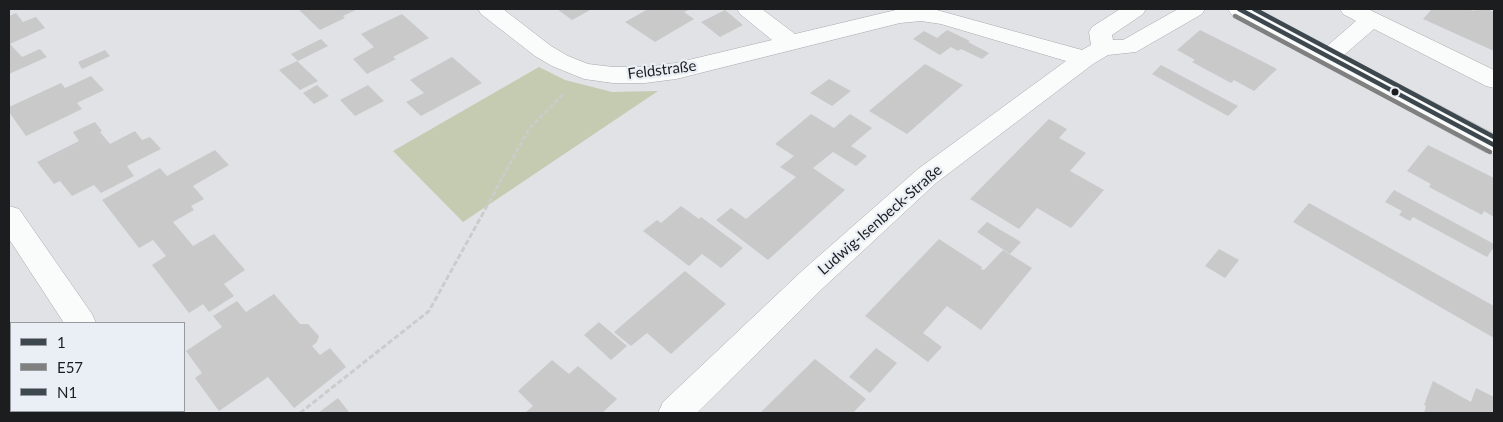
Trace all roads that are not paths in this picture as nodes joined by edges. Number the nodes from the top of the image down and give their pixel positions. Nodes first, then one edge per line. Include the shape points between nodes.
1 (489, 9) edge
2 (748, 9) edge
3 (1135, 9) edge
4 (1194, 9) edge
5 (1239, 9) edge
6 (1351, 9) edge
7 (1372, 19) junction
8 (791, 43) junction
9 (1094, 54) junction
10 (1328, 57) junction
11 (1494, 80) edge
12 (1494, 145) edge
13 (14, 234) edge
14 (79, 322) edge
15 (675, 413) edge

1 - 8 street, Feldstraße via 543,51 584,71 613,75 676,71
2 - 8 street
3 - 9 street via 1100,32
4 - 9 street via 1128,47
5 - 10 street
6 - 7 street
7 - 10 street
7 - 11 street
8 - 9 street, Feldstraße via 900,16 921,14
9 - 15 street, Ludwig-Isenbeck-Straße via 927,176 813,279
10 - 12 street
13 - 14 street

